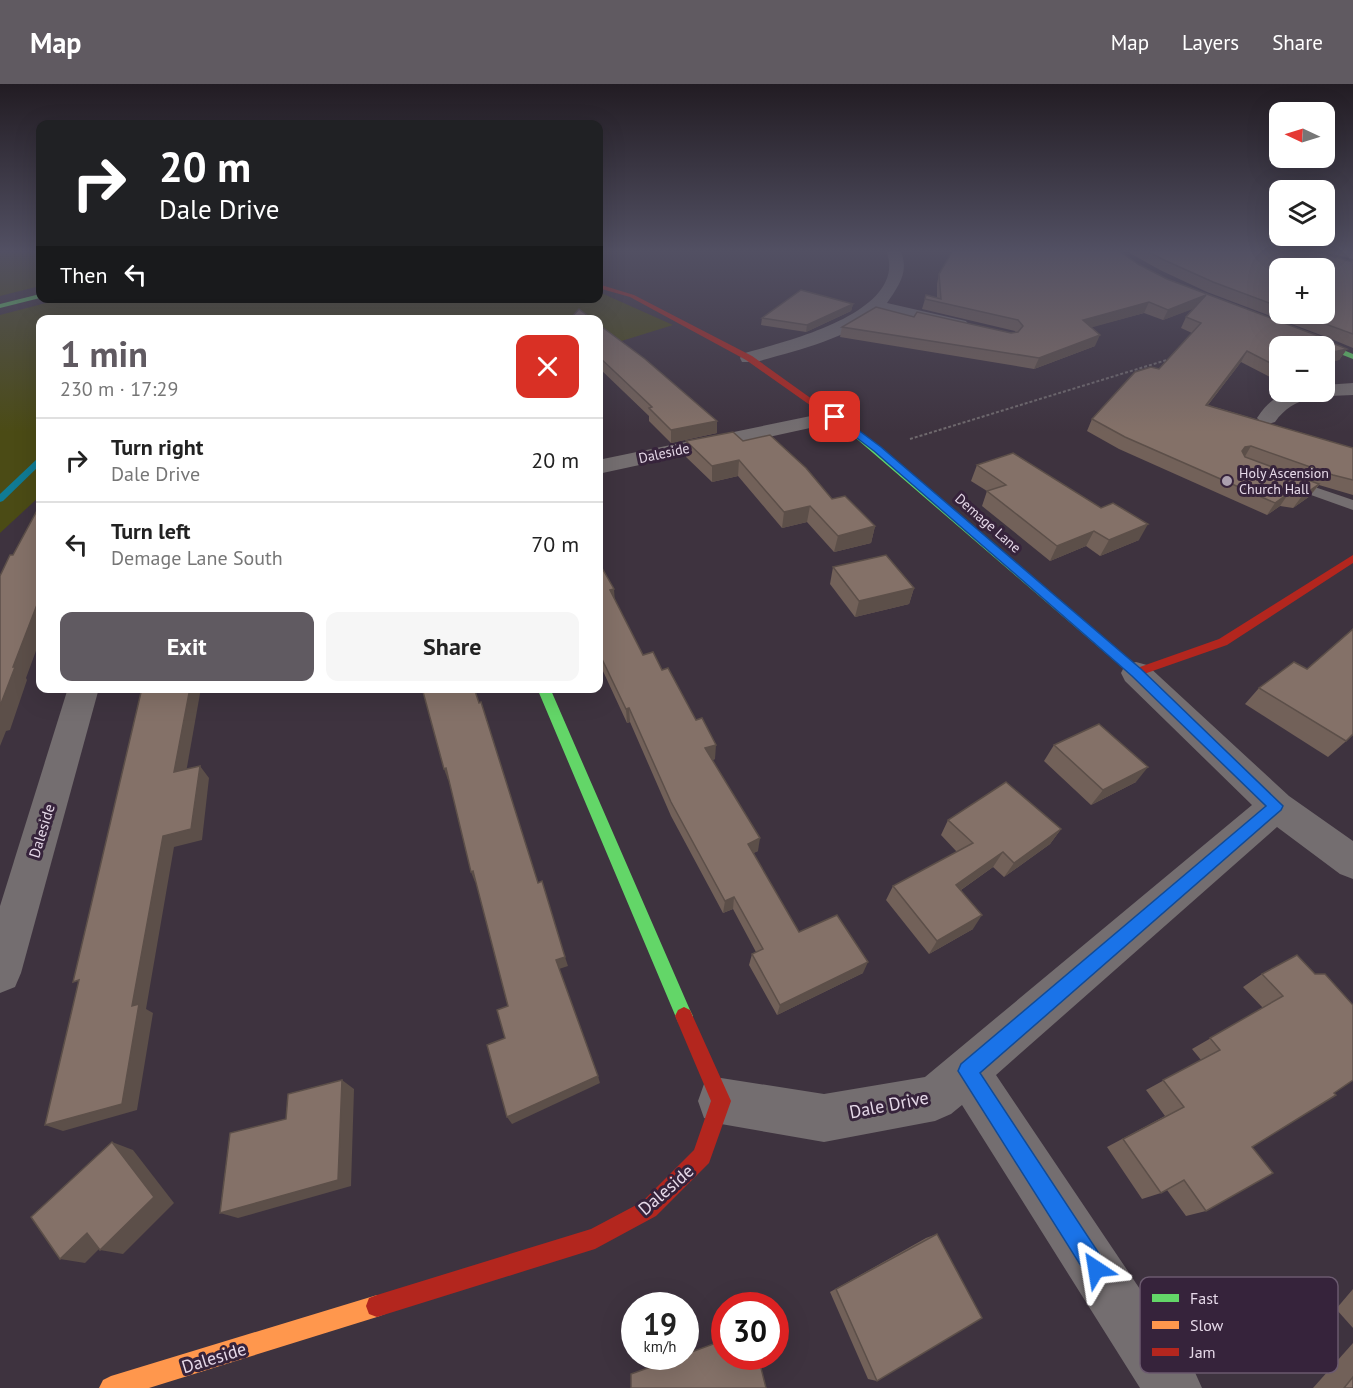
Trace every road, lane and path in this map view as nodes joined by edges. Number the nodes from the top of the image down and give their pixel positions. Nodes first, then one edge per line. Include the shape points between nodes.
1 (660, 311) edge
2 (866, 311) edge
3 (899, 311) edge
4 (975, 329) edge
5 (1287, 330) edge
6 (1353, 357) edge
7 (748, 358) junction
8 (1174, 358) edge
9 (1353, 389) edge
10 (1335, 390) edge
11 (1281, 402) edge
12 (835, 417) junction
13 (1268, 418) dead end
14 (877, 449) junction
15 (603, 466) edge
16 (1276, 477) edge
17 (1353, 505) edge
18 (1353, 558) edge
19 (1136, 673) junction
20 (83, 693) edge
21 (545, 693) edge
22 (1276, 806) junction
23 (1353, 862) edge
24 (0, 973) edge
25 (967, 1071) junction
26 (721, 1101) junction
27 (1140, 1337) edge
28 (1163, 1373) edge
29 (111, 1388) edge
30 (1173, 1388) edge

1 - 7 main road, Demage Lane
2 - 7 street via 844,326
3 - 4 street
5 - 6 main road
7 - 12 main road, Demage Lane
8 - 14 path
9 - 10 street
11 - 13 street
12 - 14 main road, Demage Lane
12 - 15 street, Daleside
14 - 19 main road, Demage Lane
16 - 17 lane
18 - 19 main road via 1223,642
19 - 22 street
20 - 24 street, Daleside
21 - 26 main road
22 - 23 street
22 - 25 street, Dale Drive
25 - 26 street, Dale Drive via 935,1098 824,1118
25 - 27 street
26 - 29 main road, Daleside via 702,1156 650,1209 595,1238
28 - 30 street

